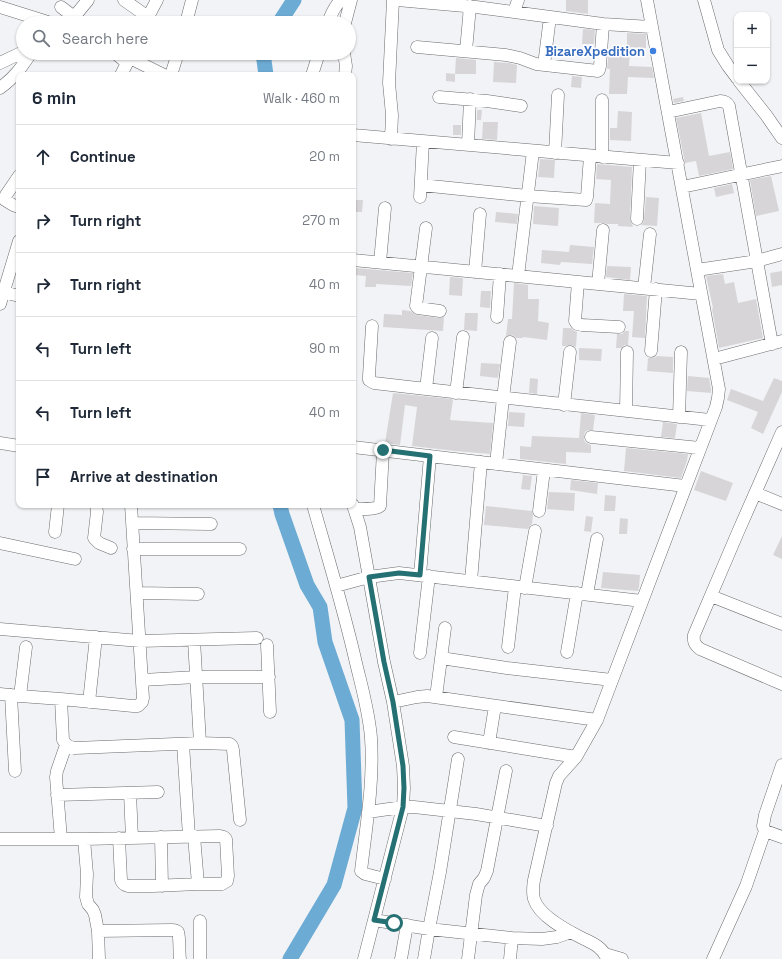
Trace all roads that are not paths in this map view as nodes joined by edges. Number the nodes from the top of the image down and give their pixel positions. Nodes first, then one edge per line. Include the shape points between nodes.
1 (88, 0) edge
2 (124, 0) edge
3 (156, 0) edge
4 (192, 0) edge
5 (340, 0) edge
6 (351, 0) edge
7 (393, 0) edge
8 (397, 0) edge
9 (400, 0) edge
10 (518, 0) edge
11 (647, 0) edge
12 (704, 0) edge
13 (438, 2) edge
14 (63, 4) edge
15 (474, 5) edge
16 (0, 7) edge
17 (514, 12) junction
18 (29, 16) edge
19 (55, 16) edge
20 (74, 16) edge
21 (79, 16) edge
22 (142, 16) edge
23 (149, 16) edge
24 (188, 16) edge
25 (330, 16) edge
26 (348, 16) edge
27 (550, 17) junction
28 (603, 24) junction
29 (651, 27) junction
30 (417, 47) dead end
31 (466, 52) junction
32 (16, 55) edge
33 (27, 60) edge
34 (129, 60) edge
35 (134, 60) edge
36 (176, 60) edge
37 (317, 60) edge
38 (345, 60) edge
39 (0, 63) edge
40 (544, 65) junction
41 (18, 72) edge
42 (123, 72) edge
43 (158, 72) edge
44 (173, 72) edge
45 (313, 72) edge
46 (345, 72) edge
47 (16, 74) edge
48 (734, 74) edge
49 (741, 84) edge
50 (0, 88) edge
51 (558, 95) dead end
52 (439, 97) dead end
53 (470, 99) junction
54 (602, 100) dead end
55 (521, 106) dead end
56 (668, 112) junction
57 (356, 135) edge
58 (391, 139) junction
59 (781, 140) edge
60 (423, 142) junction
61 (468, 145) junction
62 (533, 151) junction
63 (556, 153) junction
64 (590, 156) junction
65 (602, 157) junction
66 (640, 160) junction
67 (678, 163) junction
68 (782, 166) edge
69 (741, 175) junction
70 (16, 180) edge
71 (421, 184) junction
72 (682, 187) junction
73 (528, 196) junction
74 (420, 197) dead end
75 (16, 206) edge
76 (385, 208) dead end
77 (480, 214) dead end
78 (637, 219) dead end
79 (426, 228) dead end
80 (603, 230) dead end
81 (650, 234) dead end
82 (16, 250) edge
83 (782, 254) edge
84 (356, 260) edge
85 (757, 261) junction
86 (380, 262) junction
87 (421, 267) junction
88 (697, 270) junction
89 (475, 272) junction
90 (500, 274) junction
91 (518, 276) junction
92 (578, 282) junction
93 (598, 284) junction
94 (650, 289) junction
95 (2, 291) edge
96 (701, 294) junction
97 (16, 295) edge
98 (0, 304) edge
99 (440, 311) dead end
100 (497, 317) dead end
101 (372, 326) dead end
102 (619, 327) dead end
103 (463, 337) dead end
104 (432, 338) dead end
105 (510, 342) dead end
106 (777, 343) edge
107 (651, 350) dead end
108 (570, 352) dead end
109 (627, 352) dead end
110 (681, 352) dead end
111 (714, 359) junction
112 (426, 389) junction
113 (456, 393) junction
114 (503, 398) junction
115 (564, 404) junction
116 (626, 411) junction
117 (679, 417) junction
118 (710, 420) junction
119 (782, 432) edge
120 (591, 437) dead end
121 (0, 444) edge
122 (16, 446) edge
123 (356, 447) edge
124 (700, 448) junction
125 (383, 450) junction
126 (430, 456) junction
127 (481, 462) junction
128 (496, 464) junction
129 (544, 470) junction
130 (686, 486) junction
131 (755, 493) junction
132 (782, 504) edge
133 (356, 507) edge
134 (58, 508) edge
135 (96, 508) edge
136 (131, 508) edge
137 (314, 508) edge
138 (354, 508) edge
139 (539, 511) dead end
140 (132, 522) junction
141 (210, 524) dead end
142 (535, 531) dead end
143 (55, 532) dead end
144 (597, 539) dead end
145 (0, 543) edge
146 (111, 548) dead end
147 (240, 548) dead end
148 (133, 549) junction
149 (75, 559) dead end
150 (425, 576) junction
151 (369, 577) junction
152 (471, 581) junction
153 (336, 586) junction
154 (520, 587) junction
155 (137, 593) junction
156 (198, 594) dead end
157 (582, 594) junction
158 (711, 596) junction
159 (642, 600) junction
160 (782, 624) edge
161 (445, 628) dead end
162 (0, 629) edge
163 (96, 637) junction
164 (257, 638) dead end
165 (194, 640) junction
166 (140, 641) junction
167 (267, 645) dead end
168 (26, 647) dead end
169 (508, 647) dead end
170 (420, 652) dead end
171 (567, 652) dead end
172 (441, 658) junction
173 (197, 677) junction
174 (269, 677) junction
175 (142, 680) junction
176 (612, 680) junction
177 (782, 684) edge
178 (10, 695) edge
179 (436, 697) junction
180 (61, 699) junction
181 (89, 702) junction
182 (393, 702) junction
183 (495, 706) junction
184 (270, 712) dead end
185 (597, 720) junction
186 (454, 737) dead end
187 (200, 743) junction
188 (488, 743) junction
189 (184, 744) junction
190 (66, 745) junction
191 (576, 757) junction
192 (458, 758) dead end
193 (782, 765) edge
194 (15, 771) dead end
195 (506, 771) dead end
196 (158, 792) dead end
197 (130, 793) junction
198 (57, 795) junction
199 (403, 807) junction
200 (450, 811) junction
201 (368, 812) junction
202 (498, 817) junction
203 (240, 820) dead end
204 (547, 826) junction
205 (765, 830) junction
206 (191, 836) junction
207 (161, 837) junction
208 (118, 838) junction
209 (132, 838) junction
210 (782, 838) edge
211 (0, 839) edge
212 (60, 839) junction
213 (84, 839) junction
214 (385, 879) junction
215 (198, 884) junction
216 (162, 886) junction
217 (200, 920) dead end
218 (374, 920) junction
219 (407, 925) junction
220 (429, 929) junction
221 (98, 931) junction
222 (571, 932) junction
223 (471, 934) junction
224 (512, 938) junction
225 (606, 956) edge
226 (100, 959) edge
227 (180, 959) edge
228 (200, 959) edge
229 (364, 959) edge
230 (402, 959) edge
231 (424, 959) edge
232 (468, 959) edge
233 (510, 959) edge
234 (622, 959) edge
235 (713, 959) edge

1 - 21 street
2 - 22 street
3 - 23 street
4 - 24 street
5 - 25 street
6 - 26 street
7 - 58 street via 389,83
8 - 9 street
9 - 13 street
10 - 17 street
11 - 29 street
12 - 48 street via 718,50
13 - 15 street
14 - 19 street
14 - 20 street
15 - 17 street
15 - 31 street
16 - 18 street
17 - 27 street
27 - 28 street
27 - 40 street
28 - 29 street
28 - 40 street via 598,71
29 - 56 street
30 - 31 street
31 - 40 street via 513,56
32 - 39 street
33 - 41 street
34 - 42 street
35 - 43 street
36 - 44 street
37 - 45 street
38 - 46 street
47 - 50 street
49 - 59 street
51 - 63 street
52 - 53 street
53 - 55 street
53 - 61 street
54 - 65 street
56 - 67 street
56 - 69 street via 720,101 727,103
57 - 58 street
58 - 60 street
60 - 61 street
60 - 71 street
61 - 62 street
62 - 63 street
62 - 73 street
63 - 64 street
64 - 65 street
64 - 73 street via 586,200
65 - 66 street
66 - 67 street
66 - 78 street
67 - 72 street
68 - 69 street
69 - 72 street
69 - 85 street
70 - 75 street via 6,194 5,200
71 - 73 street
71 - 74 street
72 - 88 street
73 - 91 street
76 - 86 street
77 - 89 street
79 - 87 street
80 - 93 street
81 - 94 street
82 - 95 street
83 - 85 street
84 - 86 street
85 - 88 street
85 - 106 street
86 - 87 street
87 - 89 street
87 - 99 street via 416,306
88 - 96 street
89 - 90 street
90 - 91 street
90 - 100 street
91 - 92 street
92 - 93 street
92 - 102 street via 575,321 582,325
93 - 94 street
94 - 96 street
94 - 107 street
95 - 97 street
95 - 98 street
96 - 111 street
101 - 112 street via 369,380
103 - 113 street
104 - 112 street
105 - 114 street
106 - 111 street
108 - 115 street
109 - 116 street
110 - 117 street
111 - 118 street via 718,398
112 - 113 street
113 - 114 street
114 - 115 street
114 - 128 street
115 - 116 street
116 - 117 street
117 - 118 street
118 - 124 street
119 - 131 street
120 - 124 street
121 - 122 street
123 - 125 street
124 - 130 street
125 - 126 street
125 - 133 street via 380,506
126 - 127 street
126 - 150 street
127 - 128 street
127 - 152 street
128 - 129 street
129 - 130 street
129 - 139 street
130 - 159 street
131 - 132 street
131 - 158 street
134 - 143 street
135 - 146 street via 94,538
136 - 140 street
137 - 153 street
138 - 151 street
140 - 141 street
140 - 148 street
142 - 154 street
144 - 157 street
145 - 149 street
147 - 148 street
148 - 155 street
150 - 151 street via 399,573
150 - 152 street
150 - 170 street
151 - 153 street
151 - 182 street
152 - 154 street
153 - 201 street via 370,724 371,769
154 - 157 street
154 - 169 street
155 - 156 street
155 - 166 street
157 - 159 street
157 - 171 street
158 - 160 street
158 - 177 street via 694,635 695,645
159 - 176 street
161 - 172 street
162 - 163 street
163 - 166 street
163 - 181 street
164 - 165 street
165 - 166 street
165 - 173 street
166 - 175 street
167 - 174 street
168 - 178 street
172 - 176 street
172 - 179 street
173 - 174 street
173 - 175 street
173 - 187 street
174 - 184 street
175 - 181 street via 143,698 138,706
176 - 185 street
178 - 180 street
178 - 194 street
179 - 182 street via 417,697
179 - 183 street
180 - 181 street
180 - 190 street via 63,740
182 - 199 street via 403,766
183 - 185 street
183 - 188 street
185 - 191 street
186 - 188 street
187 - 189 street
187 - 203 street via 227,743 232,746
188 - 191 street
189 - 190 street via 75,748
189 - 206 street
190 - 198 street via 57,771
191 - 204 street via 559,776
192 - 200 street
193 - 205 street via 764,815
195 - 202 street
196 - 197 street
197 - 198 street
197 - 209 street
198 - 212 street
199 - 200 street
199 - 201 street
199 - 214 street
200 - 202 street
200 - 220 street
201 - 214 street via 361,871
202 - 204 street
202 - 223 street via 487,871 476,895
204 - 222 street via 534,880 534,900 544,914
205 - 210 street
205 - 235 street via 746,886
206 - 207 street
206 - 215 street
206 - 215 street via 222,836 226,839 227,880 222,884
207 - 209 street
207 - 216 street
208 - 209 street
208 - 213 street
208 - 216 street via 122,883 128,886
211 - 212 street
212 - 213 street
213 - 221 street via 86,897 95,915
214 - 218 street
215 - 216 street
217 - 228 street
218 - 219 street
218 - 229 street
219 - 220 street
219 - 230 street
220 - 223 street
220 - 231 street
221 - 226 street
221 - 227 street via 175,930 179,936
222 - 224 street via 542,939
222 - 225 street via 600,947
223 - 224 street
223 - 232 street
224 - 233 street
225 - 234 street

